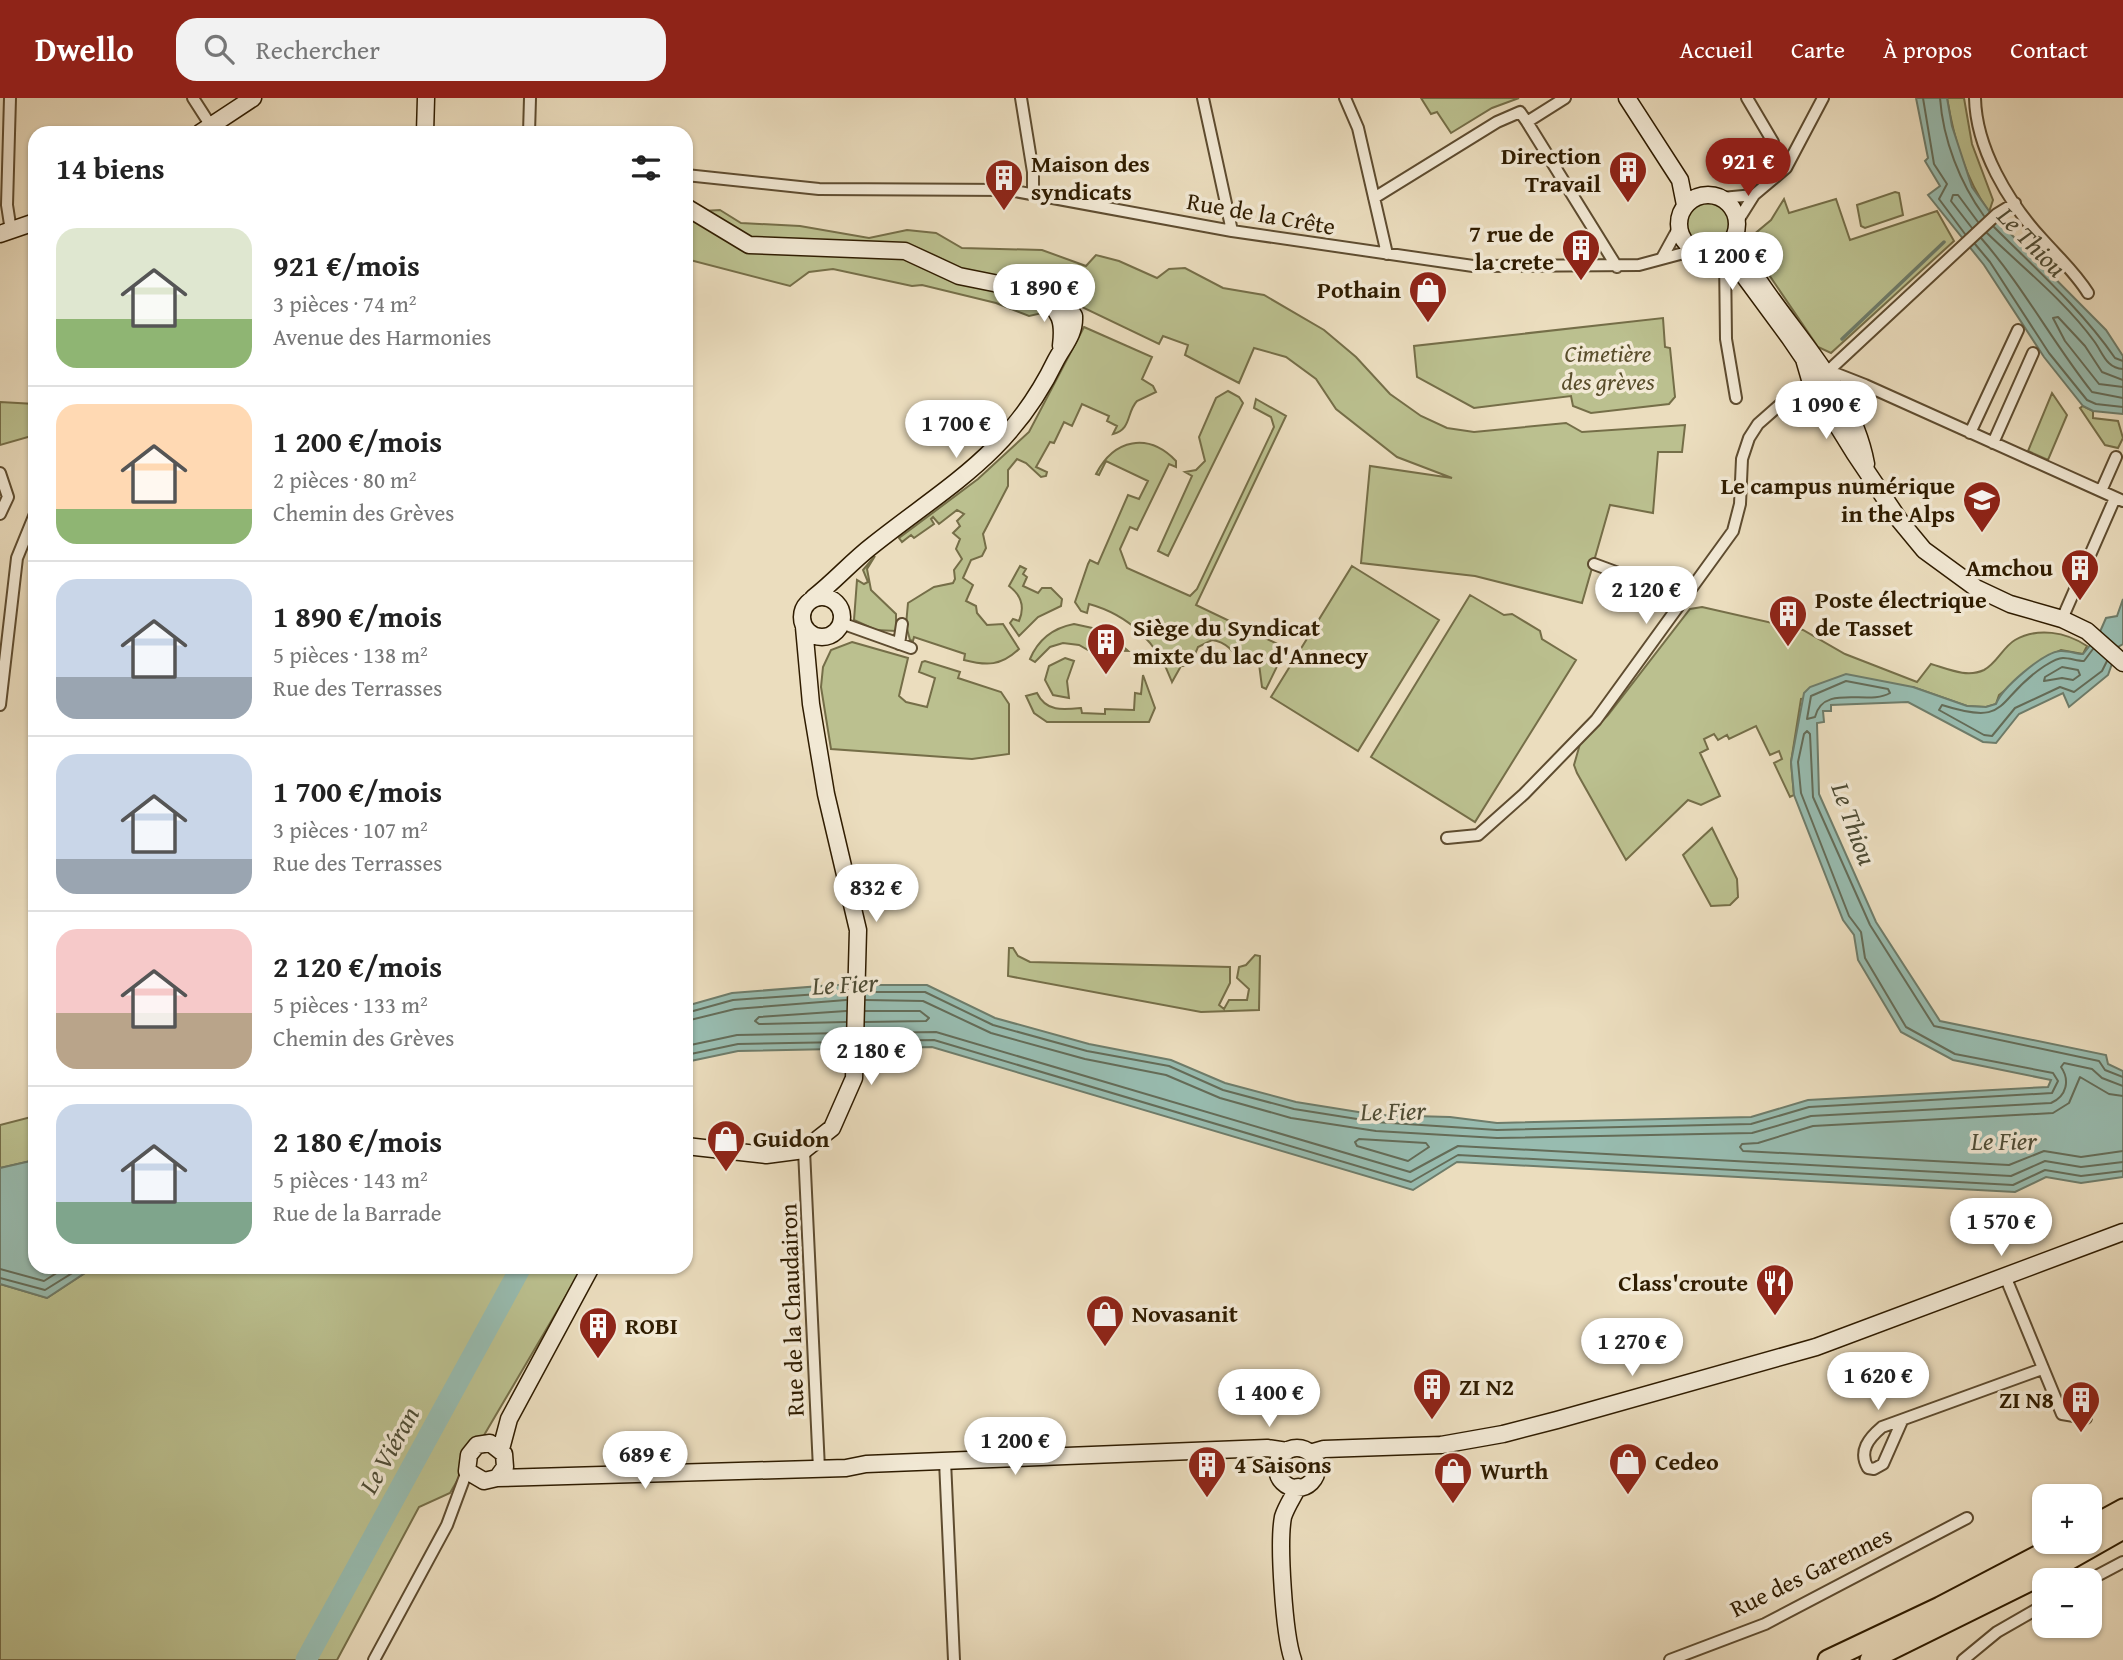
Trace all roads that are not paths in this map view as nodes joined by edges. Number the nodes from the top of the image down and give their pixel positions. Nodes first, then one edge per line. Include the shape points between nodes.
1 (10, 98) edge
2 (193, 98) edge
3 (253, 98) edge
4 (425, 98) edge
5 (530, 98) edge
6 (1021, 98) edge
7 (1203, 98) edge
8 (1345, 98) edge
9 (1565, 98) edge
10 (1628, 98) edge
11 (1637, 98) edge
12 (1747, 98) edge
13 (1823, 98) edge
14 (1975, 98) edge
15 (1527, 122) junction
16 (204, 126) edge
17 (211, 126) edge
18 (425, 126) edge
19 (529, 126) edge
20 (1773, 142) dead end
21 (693, 176) edge
22 (1033, 194) junction
23 (1754, 195) junction
24 (1714, 196) junction
25 (1374, 198) junction
26 (2015, 203) junction
27 (1685, 205) junction
28 (693, 211) edge
29 (28, 225) edge
30 (1679, 228) junction
31 (1736, 230) junction
32 (1232, 231) junction
33 (6, 233) edge
34 (1695, 250) junction
35 (1387, 254) junction
36 (1720, 255) junction
37 (1662, 258) junction
38 (1617, 267) junction
39 (2088, 293) dead end
40 (2018, 330) dead end
41 (2033, 353) dead end
42 (1818, 379) junction
43 (1736, 398) dead end
44 (1970, 433) junction
45 (1993, 443) junction
46 (2116, 457) dead end
47 (0, 473) edge
48 (2101, 491) junction
49 (2119, 499) edge
50 (0, 514) edge
51 (28, 531) edge
52 (854, 563) junction
53 (1594, 564) dead end
54 (813, 598) junction
55 (1686, 598) junction
56 (2062, 619) junction
57 (837, 622) junction
58 (902, 624) dead end
59 (804, 627) junction
60 (899, 644) junction
61 (911, 648) dead end
62 (2122, 663) edge
63 (810, 672) junction
64 (0, 705) edge
65 (1447, 838) dead end
66 (693, 1147) edge
67 (804, 1150) junction
68 (2123, 1232) edge
69 (588, 1274) edge
70 (2005, 1276) junction
71 (2042, 1369) junction
72 (2086, 1418) dead end
73 (509, 1419) junction
74 (1902, 1421) junction
75 (484, 1443) junction
76 (1342, 1448) junction
77 (1250, 1450) junction
78 (1287, 1451) junction
79 (1310, 1452) junction
80 (503, 1454) junction
81 (945, 1461) junction
82 (819, 1469) junction
83 (1317, 1469) junction
84 (467, 1471) junction
85 (1279, 1473) junction
86 (530, 1477) junction
87 (491, 1479) junction
88 (1298, 1488) junction
89 (459, 1500) junction
90 (2123, 1509) edge
91 (1283, 1518) junction
92 (1968, 1518) dead end
93 (2102, 1520) edge
94 (2123, 1528) edge
95 (2041, 1554) edge
96 (2123, 1562) edge
97 (2102, 1573) edge
98 (2032, 1612) edge
99 (374, 1660) edge
100 (954, 1660) edge
101 (1293, 1660) edge
102 (1670, 1660) edge
103 (1828, 1660) edge
104 (1870, 1660) edge
105 (1963, 1660) edge

1 - 33 street
2 - 16 street
3 - 17 street
4 - 18 street
5 - 19 street
6 - 22 street
7 - 32 street
8 - 25 street via 1358,128
9 - 15 street
10 - 27 street via 1679,180
11 - 24 street via 1687,178
12 - 20 street
13 - 23 street via 1786,168
14 - 26 street via 1982,136
15 - 25 street via 1520,112 1497,122
15 - 38 street
21 - 22 street, Rue de la Crête via 819,189 978,189
22 - 32 street, Rue de la Crête
23 - 24 street
23 - 31 street
24 - 27 street via 1694,197
24 - 31 street via 1734,210
25 - 35 street
26 - 39 street
26 - 42 street via 1997,214
27 - 30 street
28 - 52 street via 750,245 905,251 959,276 1053,295 1064,300 1074,316 1072,334 1029,409 1004,440
29 - 33 street
30 - 34 street via 1684,241
30 - 37 street
31 - 36 street
31 - 42 street
32 - 35 street, Rue de la Crête
34 - 36 street
34 - 37 street, Rue de la Crête
35 - 38 street, Rue de la Crête via 1486,267
36 - 42 street via 1739,270
36 - 43 street
37 - 38 street, Rue de la Crête
40 - 44 street
41 - 45 street
42 - 44 street via 1837,374
42 - 55 street via 1766,416 1749,438 1733,531
42 - 56 street via 1861,435 1867,470 1910,535 1953,574 2010,604
44 - 45 street
45 - 48 street
46 - 48 street
47 - 50 street via 8,491
48 - 49 street
49 - 56 street
51 - 64 street via 17,558
52 - 54 street
52 - 57 street via 844,585
53 - 55 street
54 - 57 street via 828,597
54 - 59 street via 802,610
55 - 65 street via 1600,715 1524,794 1478,835
56 - 62 street via 2095,637
57 - 59 street via 816,636
57 - 60 street
57 - 63 street
58 - 60 street
59 - 63 street
60 - 61 street
63 - 67 street via 811,704 851,904 855,951 843,1109 832,1128
66 - 67 street via 766,1155
67 - 82 street, Rue de la Chaudairon
68 - 70 street
69 - 73 street
70 - 71 street
70 - 76 street via 1816,1347 1557,1420 1441,1445
71 - 72 street via 2062,1414
71 - 74 street
73 - 75 street
73 - 80 street
74 - 74 street via 1882,1427 1867,1444 1863,1454 1868,1468 1883,1464
75 - 80 street
75 - 84 street via 472,1449
76 - 79 street
76 - 83 street
77 - 78 street
77 - 81 street
77 - 85 street
78 - 79 street
78 - 85 street via 1280,1459
79 - 83 street
80 - 86 street
80 - 87 street
81 - 82 street
81 - 100 street
82 - 86 street
83 - 88 street via 1312,1481
84 - 87 street
84 - 89 street
85 - 88 street via 1288,1485
85 - 91 street
86 - 87 street
87 - 89 street
88 - 91 street
89 - 99 street
90 - 93 highway
91 - 101 street via 1285,1606
92 - 102 street, Rue des Garennes via 1765,1624
94 - 104 highway via 2042,1575
95 - 103 highway
96 - 97 street
98 - 105 street via 1997,1632

